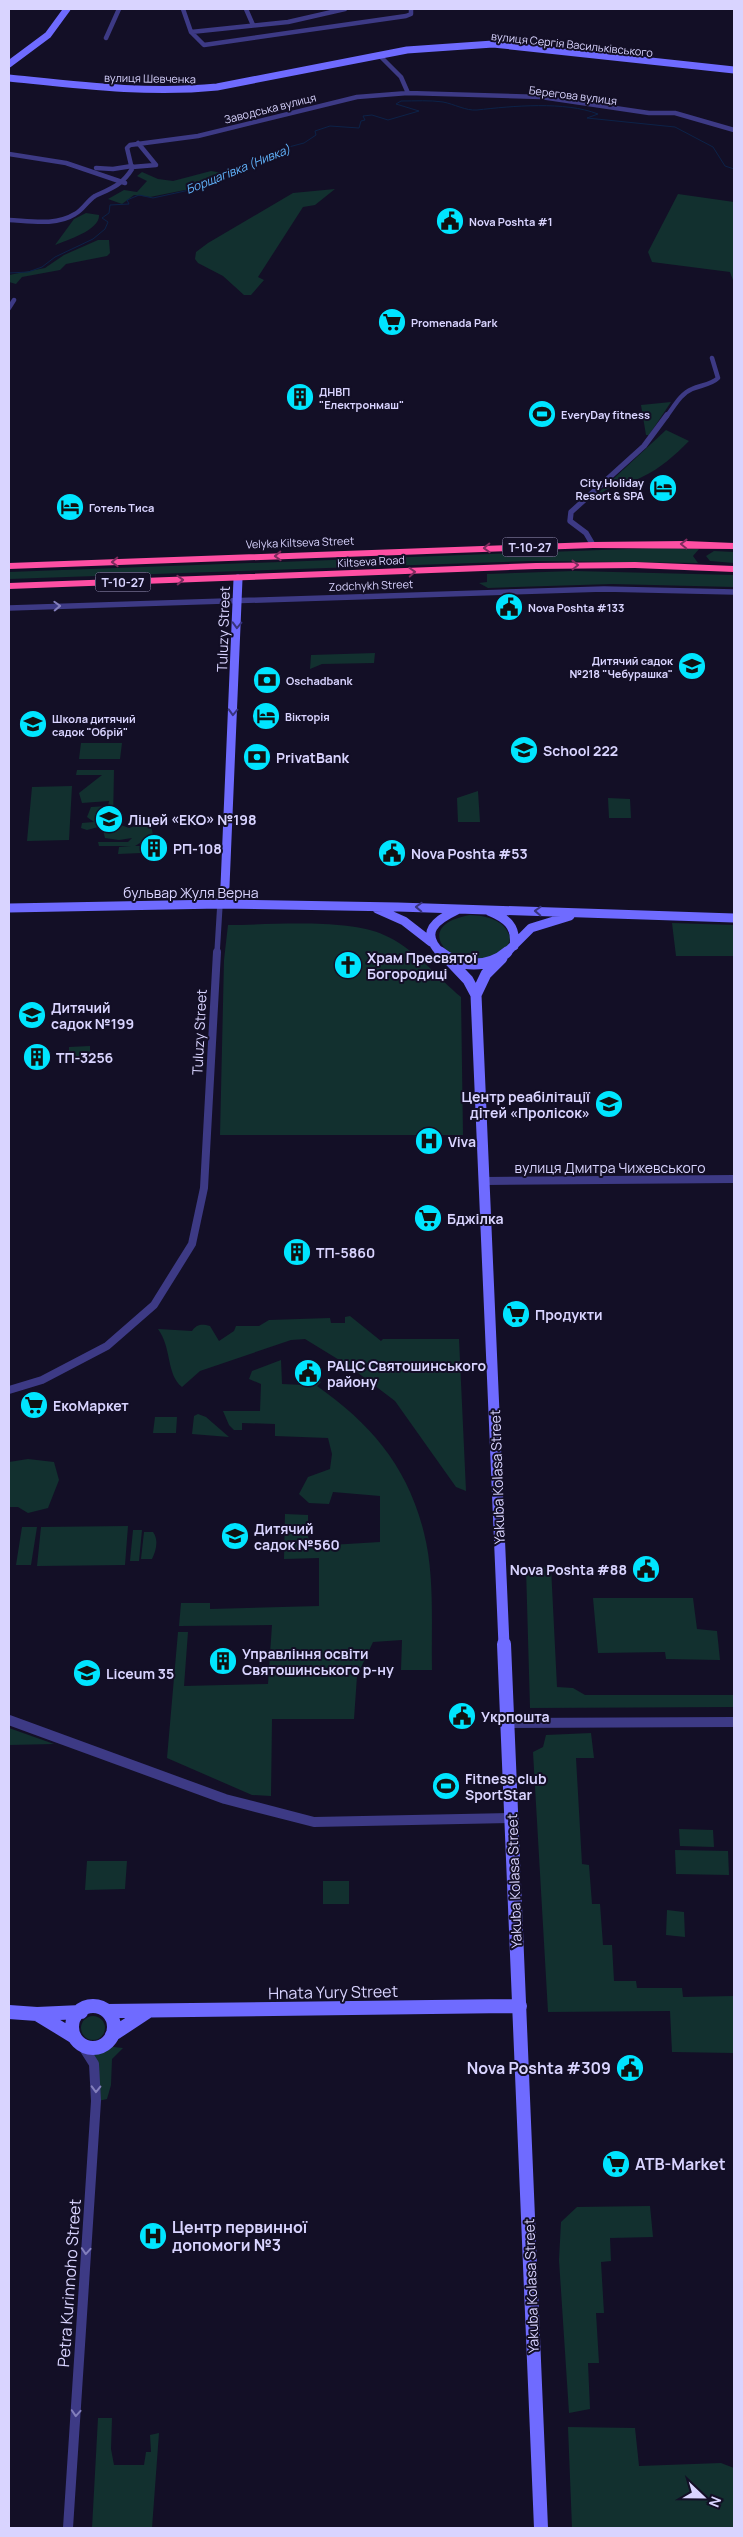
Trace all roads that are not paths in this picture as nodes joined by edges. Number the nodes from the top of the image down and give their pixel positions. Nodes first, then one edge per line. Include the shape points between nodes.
1 (68, 9) edge
2 (119, 9) edge
3 (182, 9) edge
4 (246, 9) edge
5 (314, 9) edge
6 (345, 9) edge
7 (411, 9) edge
8 (317, 15) junction
9 (253, 25) junction
10 (191, 32) junction
11 (106, 38) dead end
12 (379, 55) junction
13 (9, 64) edge
14 (734, 70) edge
15 (9, 78) edge
16 (408, 93) junction
17 (734, 130) edge
18 (138, 143) junction
19 (9, 154) edge
20 (66, 162) junction
21 (132, 167) junction
22 (125, 183) junction
23 (9, 220) edge
24 (14, 300) dead end
25 (9, 308) edge
26 (712, 358) dead end
27 (593, 545) junction
28 (734, 546) edge
29 (9, 566) edge
30 (732, 569) edge
31 (238, 579) junction
32 (9, 586) edge
33 (734, 592) edge
34 (238, 600) junction
35 (9, 608) edge
36 (220, 904) junction
37 (9, 908) edge
38 (373, 908) junction
39 (465, 909) junction
40 (483, 910) junction
41 (587, 913) junction
42 (734, 918) edge
43 (431, 942) junction
44 (514, 946) junction
45 (448, 958) junction
46 (502, 958) junction
47 (476, 995) junction
48 (734, 1179) edge
49 (485, 1181) junction
50 (9, 1390) edge
51 (9, 1720) edge
52 (508, 1722) junction
53 (734, 1722) edge
54 (512, 1818) junction
55 (520, 2006) junction
56 (107, 2011) junction
57 (9, 2012) edge
58 (81, 2012) junction
59 (147, 2012) junction
60 (37, 2014) junction
61 (112, 2035) junction
62 (77, 2040) junction
63 (68, 2528) edge
64 (541, 2528) edge

1 - 13 street via 48,35
2 - 11 street
3 - 10 street
4 - 9 street
5 - 8 street
6 - 8 street
7 - 10 street via 409,15 263,38 201,44
8 - 9 street
9 - 10 street
12 - 14 street, вулиця Сергія Васильківського via 426,48 507,45
12 - 15 street, вулиця Шевченка via 188,90 108,88
12 - 16 street via 401,77
16 - 17 street, Берегова вулиця via 541,97 649,113 675,113
16 - 18 street, Заводська вулиця via 356,97 198,136
18 - 21 street via 127,148
18 - 21 street via 156,165
19 - 20 street
20 - 21 street via 104,169
20 - 22 street
21 - 22 street
22 - 23 street via 91,198 68,218
24 - 25 street
26 - 27 street via 718,378 682,396 644,446 571,512 570,520 586,533
28 -> 27 highway, Velyka Kiltseva Street / Т-10-27
27 -> 29 highway, Velyka Kiltseva Street / Т-10-27
28 - 30 highway via 712,549 701,556 712,564
31 -> 30 highway, Kiltseva Road / Т-10-27 via 532,566
32 -> 31 highway, Kiltseva Road / Т-10-27
31 - 34 street, Tuluzy Street
33 - 34 street, Zodchykh Street via 595,589
35 -> 34 street, Zodchykh Street
34 -> 36 street, Tuluzy Street via 225,878
36 - 37 street, бульвар Жуля Верна
36 - 38 street, бульвар Жуля Верна
36 - 50 street, Tuluzy Street via 204,1188 192,1244 154,1305 107,1346 42,1380
39 -> 38 street, бульвар Жуля Верна
38 - 43 street, бульвар Жуля Верна via 404,920
39 - 40 street, бульвар Жуля Верна
39 - 43 street via 437,921 431,929
41 -> 40 street, бульвар Жуля Верна
40 - 44 street via 508,921 516,936
41 - 42 street, бульвар Жуля Верна
41 - 44 street, бульвар Жуля Верна via 565,916 536,926
43 - 45 street
44 - 46 street
45 - 46 street via 466,964 482,964
45 - 47 street, Yakuba Kolasa Street via 468,980
46 - 47 street, Yakuba Kolasa Street via 487,971
47 - 49 street, Yakuba Kolasa Street
48 - 49 street, вулиця Дмитра Чижевського
49 - 52 street, Yakuba Kolasa Street
51 - 54 street via 225,1799 300,1820
52 - 53 street
52 - 54 street, Yakuba Kolasa Street
54 - 55 street, Yakuba Kolasa Street
55 - 59 street, Hnata Yury Street
55 - 64 street, Yakuba Kolasa Street
56 - 58 street via 94,2007
56 - 59 street, Hnata Yury Street
56 - 61 street via 114,2022
57 - 60 street
58 - 60 street
58 - 62 street via 72,2023
59 - 61 street
60 - 62 street
61 - 62 street via 95,2047
62 -> 63 street, Petra Kurinnoho Street via 92,2055 96,2068 96,2101

